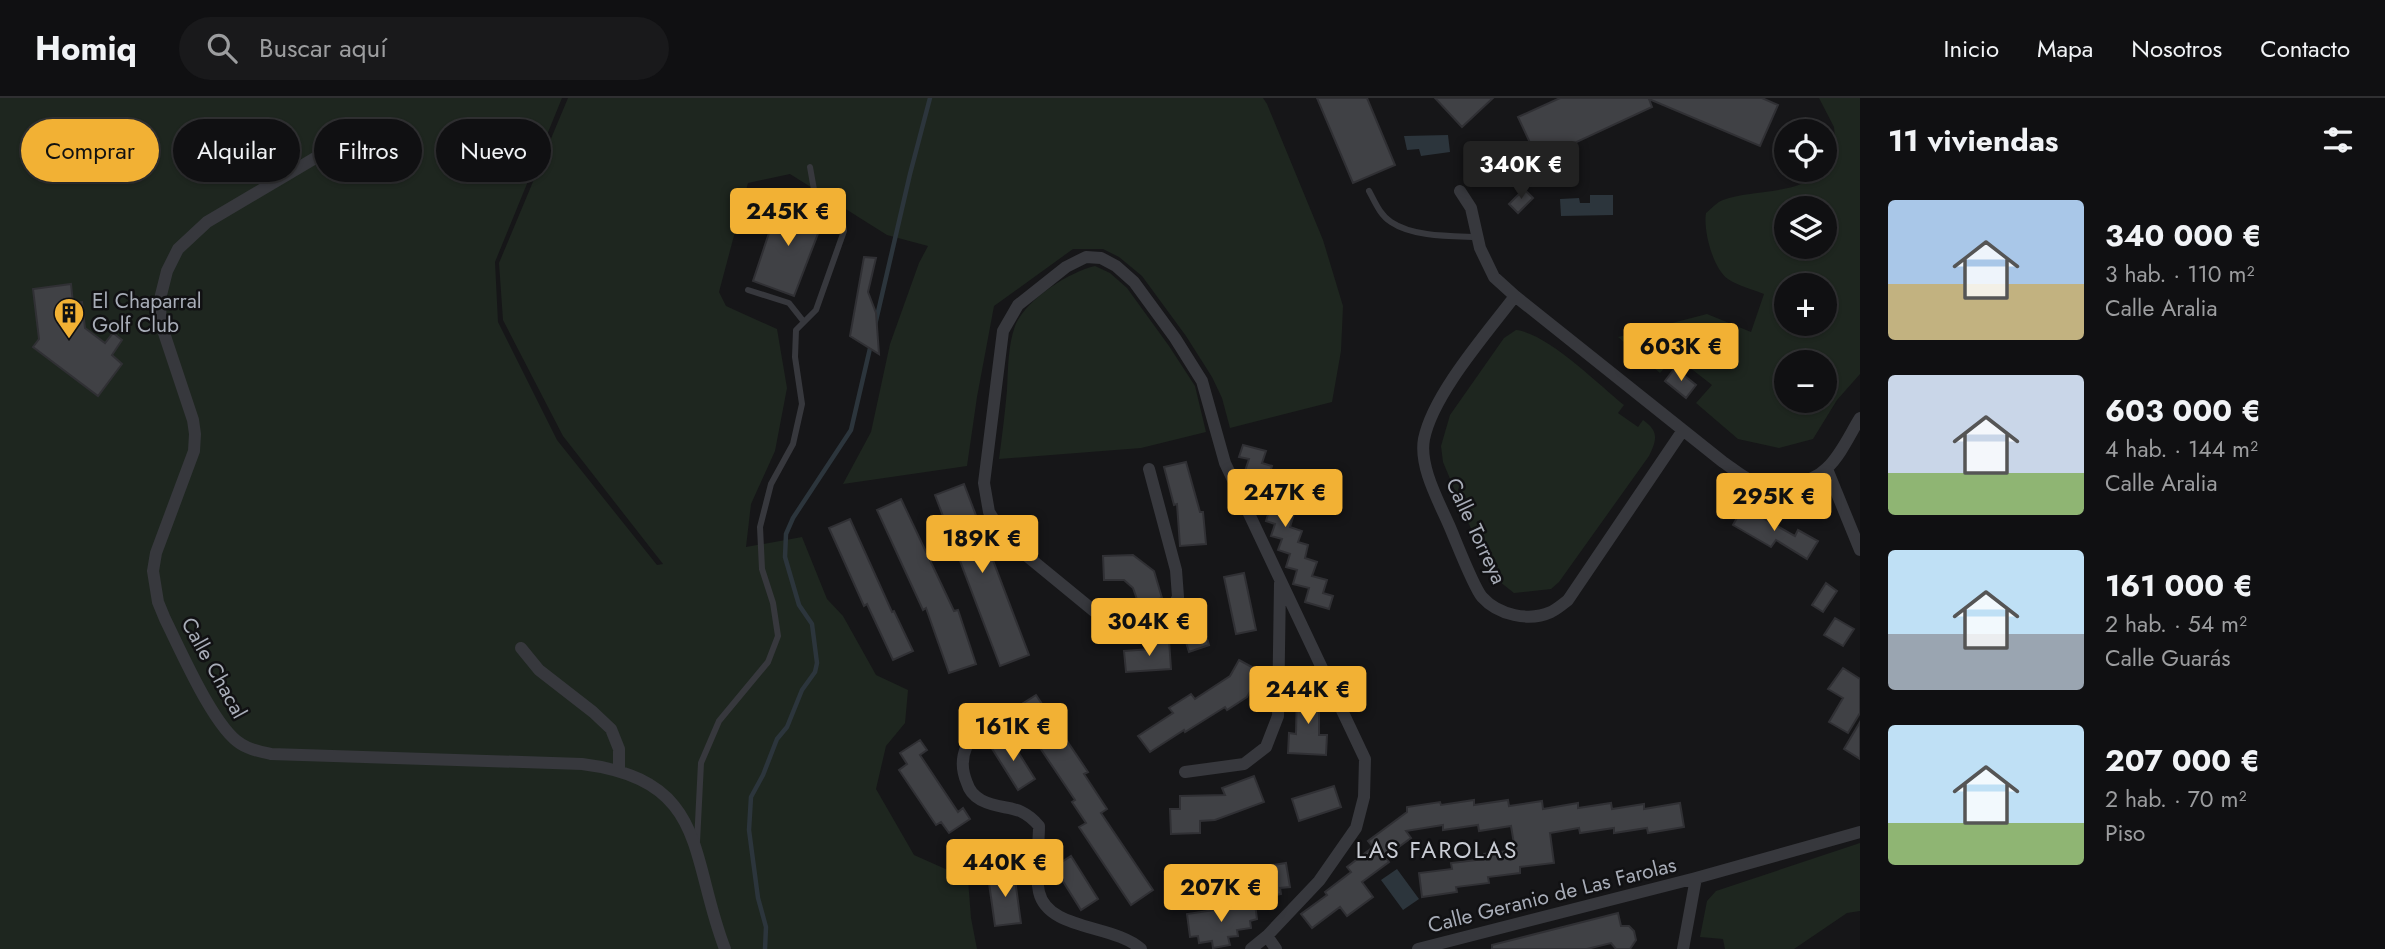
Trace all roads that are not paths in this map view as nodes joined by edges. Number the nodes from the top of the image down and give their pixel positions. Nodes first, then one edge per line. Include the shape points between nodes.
1 (314, 159) edge
2 (810, 167) dead end
3 (1369, 191) dead end
4 (1460, 191) dead end
5 (1477, 237) junction
6 (748, 290) dead end
7 (1515, 296) junction
8 (804, 322) junction
9 (1860, 418) edge
10 (1684, 430) junction
11 (1827, 469) junction
12 (1149, 470) dead end
13 (1860, 551) edge
14 (1280, 579) junction
15 (522, 648) dead end
16 (990, 717) dead end
17 (619, 770) junction
18 (1185, 772) dead end
19 (1860, 832) edge
20 (697, 847) junction
21 (1696, 878) junction
22 (1267, 936) junction
23 (725, 949) edge
24 (1141, 949) edge
25 (1251, 949) edge
26 (1276, 949) edge
27 (1418, 949) edge
28 (1683, 949) edge

1 - 17 street, Calle Chacal via 207,222 178,249 167,271 161,329 195,434 194,451 153,571 165,619 218,719 240,743 254,750 582,764
2 - 8 lane via 816,201 842,217 844,230 816,310
3 - 5 lane via 1391,222 1423,233
4 - 5 street via 1471,208
5 - 7 street via 1494,277
6 - 8 lane via 789,303
7 - 10 street
7 - 10 street, Calle Torreya via 1440,399 1423,442 1438,498 1482,596 1502,612 1522,617 1550,613 1568,600
8 - 20 lane via 796,330 795,357 802,404 793,444 771,484 760,527 762,569 778,636 768,662 719,721 701,763
9 - 11 street
10 - 11 street via 1749,479 1767,484 1790,485
11 - 13 street
12 - 14 street via 1176,570 1178,597 1171,611 1156,620 1136,625 1094,611 1005,538 989,512 984,483 1003,331 1018,304 1086,257 1101,258 1134,282 1202,381 1225,463
14 - 18 street via 1279,716 1266,747 1244,764
14 - 22 street via 1365,759 1364,797 1356,828 1319,881
15 - 17 street via 539,670 611,729 619,749
16 - 24 street via 967,743 962,758 969,789 979,799 1030,815 1039,826 1037,876 1040,895 1051,912
17 - 20 street, Calle Chacal via 659,790 686,823
19 - 21 street, Calle Geranio de Las Farolas
20 - 23 street, Calle Chacal
21 - 27 street, Calle Geranio de Las Farolas
21 - 28 street
22 - 25 street
22 - 26 street

